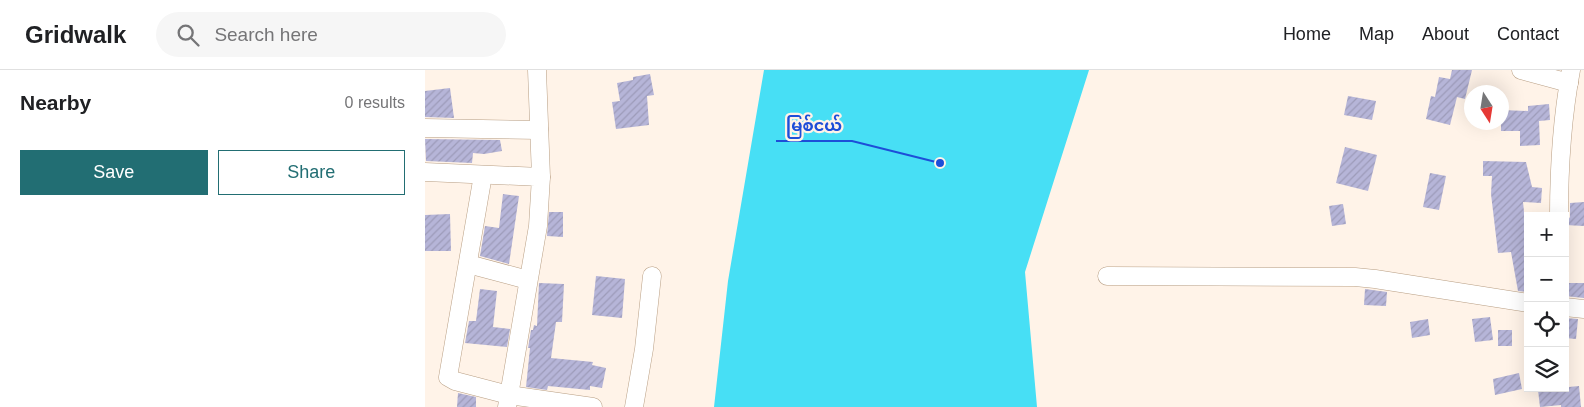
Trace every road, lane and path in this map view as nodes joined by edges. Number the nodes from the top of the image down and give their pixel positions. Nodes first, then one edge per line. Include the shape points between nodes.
1 (537, 70) edge
2 (1521, 70) edge
3 (1570, 76) edge
4 (425, 128) edge
5 (539, 130) junction
6 (425, 172) edge
7 (483, 175) junction
8 (541, 177) junction
9 (1559, 212) edge
10 (468, 264) junction
11 (652, 276) dead end
12 (1107, 276) dead end
13 (528, 280) junction
14 (1524, 302) edge
15 (1569, 307) edge
16 (1584, 309) edge
17 (508, 401) edge
18 (572, 406) edge
19 (593, 407) edge
20 (634, 407) edge

1 - 5 street
2 - 3 street
3 - 9 street via 1559,169
4 - 5 street
5 - 8 street
6 - 7 street
7 - 8 street
7 - 10 street
8 - 13 street via 538,226
10 - 13 street
10 - 17 street via 448,377
11 - 20 street
12 - 14 street via 1355,277
13 - 17 street
15 - 16 street
17 - 18 street
18 - 19 street

